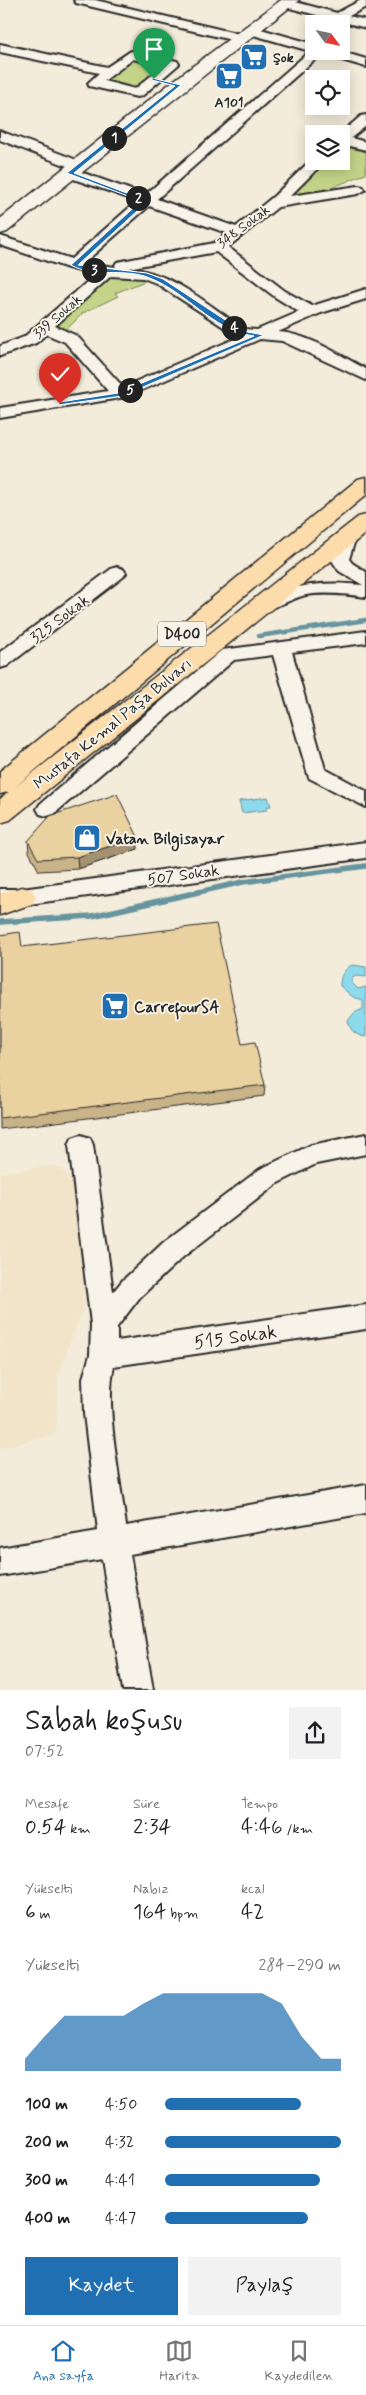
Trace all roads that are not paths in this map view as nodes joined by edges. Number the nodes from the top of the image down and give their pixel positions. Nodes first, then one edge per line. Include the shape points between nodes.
1 (80, 0) edge
2 (288, 1) edge
3 (366, 2) edge
4 (337, 15) edge
5 (342, 15) edge
6 (350, 19) edge
7 (366, 24) edge
8 (245, 34) junction
9 (305, 46) edge
10 (0, 48) edge
11 (350, 58) edge
12 (307, 60) edge
13 (366, 63) edge
14 (109, 71) junction
15 (154, 79) junction
16 (179, 85) junction
17 (366, 119) edge
18 (350, 132) edge
19 (0, 135) edge
20 (350, 142) edge
21 (366, 146) edge
22 (75, 170) junction
23 (309, 170) edge
24 (363, 186) edge
25 (145, 201) junction
26 (274, 203) junction
27 (0, 228) edge
28 (237, 232) junction
29 (0, 240) edge
30 (219, 247) junction
31 (73, 265) junction
32 (100, 270) junction
33 (366, 294) edge
34 (311, 312) junction
35 (44, 327) junction
36 (261, 335) junction
37 (0, 351) edge
38 (366, 375) edge
39 (120, 394) junction
40 (0, 413) edge
41 (366, 484) edge
42 (366, 522) edge
43 (347, 537) junction
44 (117, 573) dead end
45 (366, 580) edge
46 (366, 591) edge
47 (258, 607) junction
48 (366, 637) edge
49 (281, 648) junction
50 (0, 662) edge
51 (140, 668) junction
52 (0, 773) edge
53 (0, 785) edge
54 (366, 800) edge
55 (47, 808) dead end
56 (0, 813) edge
57 (366, 850) edge
58 (7, 898) edge
59 (366, 1144) edge
60 (81, 1145) dead end
61 (366, 1317) edge
62 (104, 1324) junction
63 (103, 1355) junction
64 (366, 1499) edge
65 (114, 1542) junction
66 (0, 1562) edge
67 (138, 1690) edge

1 - 8 street
2 - 4 street
2 - 8 street
3 - 5 street
6 - 7 street
8 - 9 street
8 - 16 street
10 - 14 street
11 - 13 street
12 - 25 street
14 - 15 street via 94,83 137,93
14 - 15 street via 131,55 173,64
15 - 16 street
16 - 22 street
17 - 18 street
19 - 22 street
20 - 21 street
22 - 25 street
22 - 27 street
23 - 26 street, 348 Sokak
24 - 26 street
25 - 28 street
25 - 31 street
26 - 28 street, 348 Sokak
28 - 30 street, 348 Sokak
29 - 31 street
30 - 32 street, 348 Sokak
30 - 34 street via 280,294
31 - 32 street
32 - 35 street, 339 Sokak
32 - 36 street via 145,274 158,279 240,333
33 - 34 street
34 - 36 street
35 - 37 street, 339 Sokak via 30,340
35 - 39 street via 71,339
36 - 38 street via 285,337
36 - 39 street
39 - 40 street
41 - 51 highway, Mustafa Kemal Paşa Bulvarı / D400
42 - 43 highway, Mustafa Kemal Paşa Bulvarı / D400
43 - 45 street via 339,551 340,559 344,567
43 - 47 highway, Mustafa Kemal Paşa Bulvarı / D400
44 - 50 street, 325 Sokak
46 - 47 street via 317,586 286,593
47 - 56 highway, Mustafa Kemal Paşa Bulvarı / D400
48 - 49 street
49 - 54 street via 316,773
49 - 55 street via 229,654
51 - 52 highway
51 - 53 highway, Mustafa Kemal Paşa Bulvarı / D400
57 - 58 street, 507 Sokak
59 - 62 street via 311,1155 269,1176 174,1249 130,1289
60 - 62 street
61 - 63 street, 515 Sokak
62 - 63 street
63 - 65 street via 97,1378 97,1399
64 - 65 street
65 - 66 street
65 - 67 street

